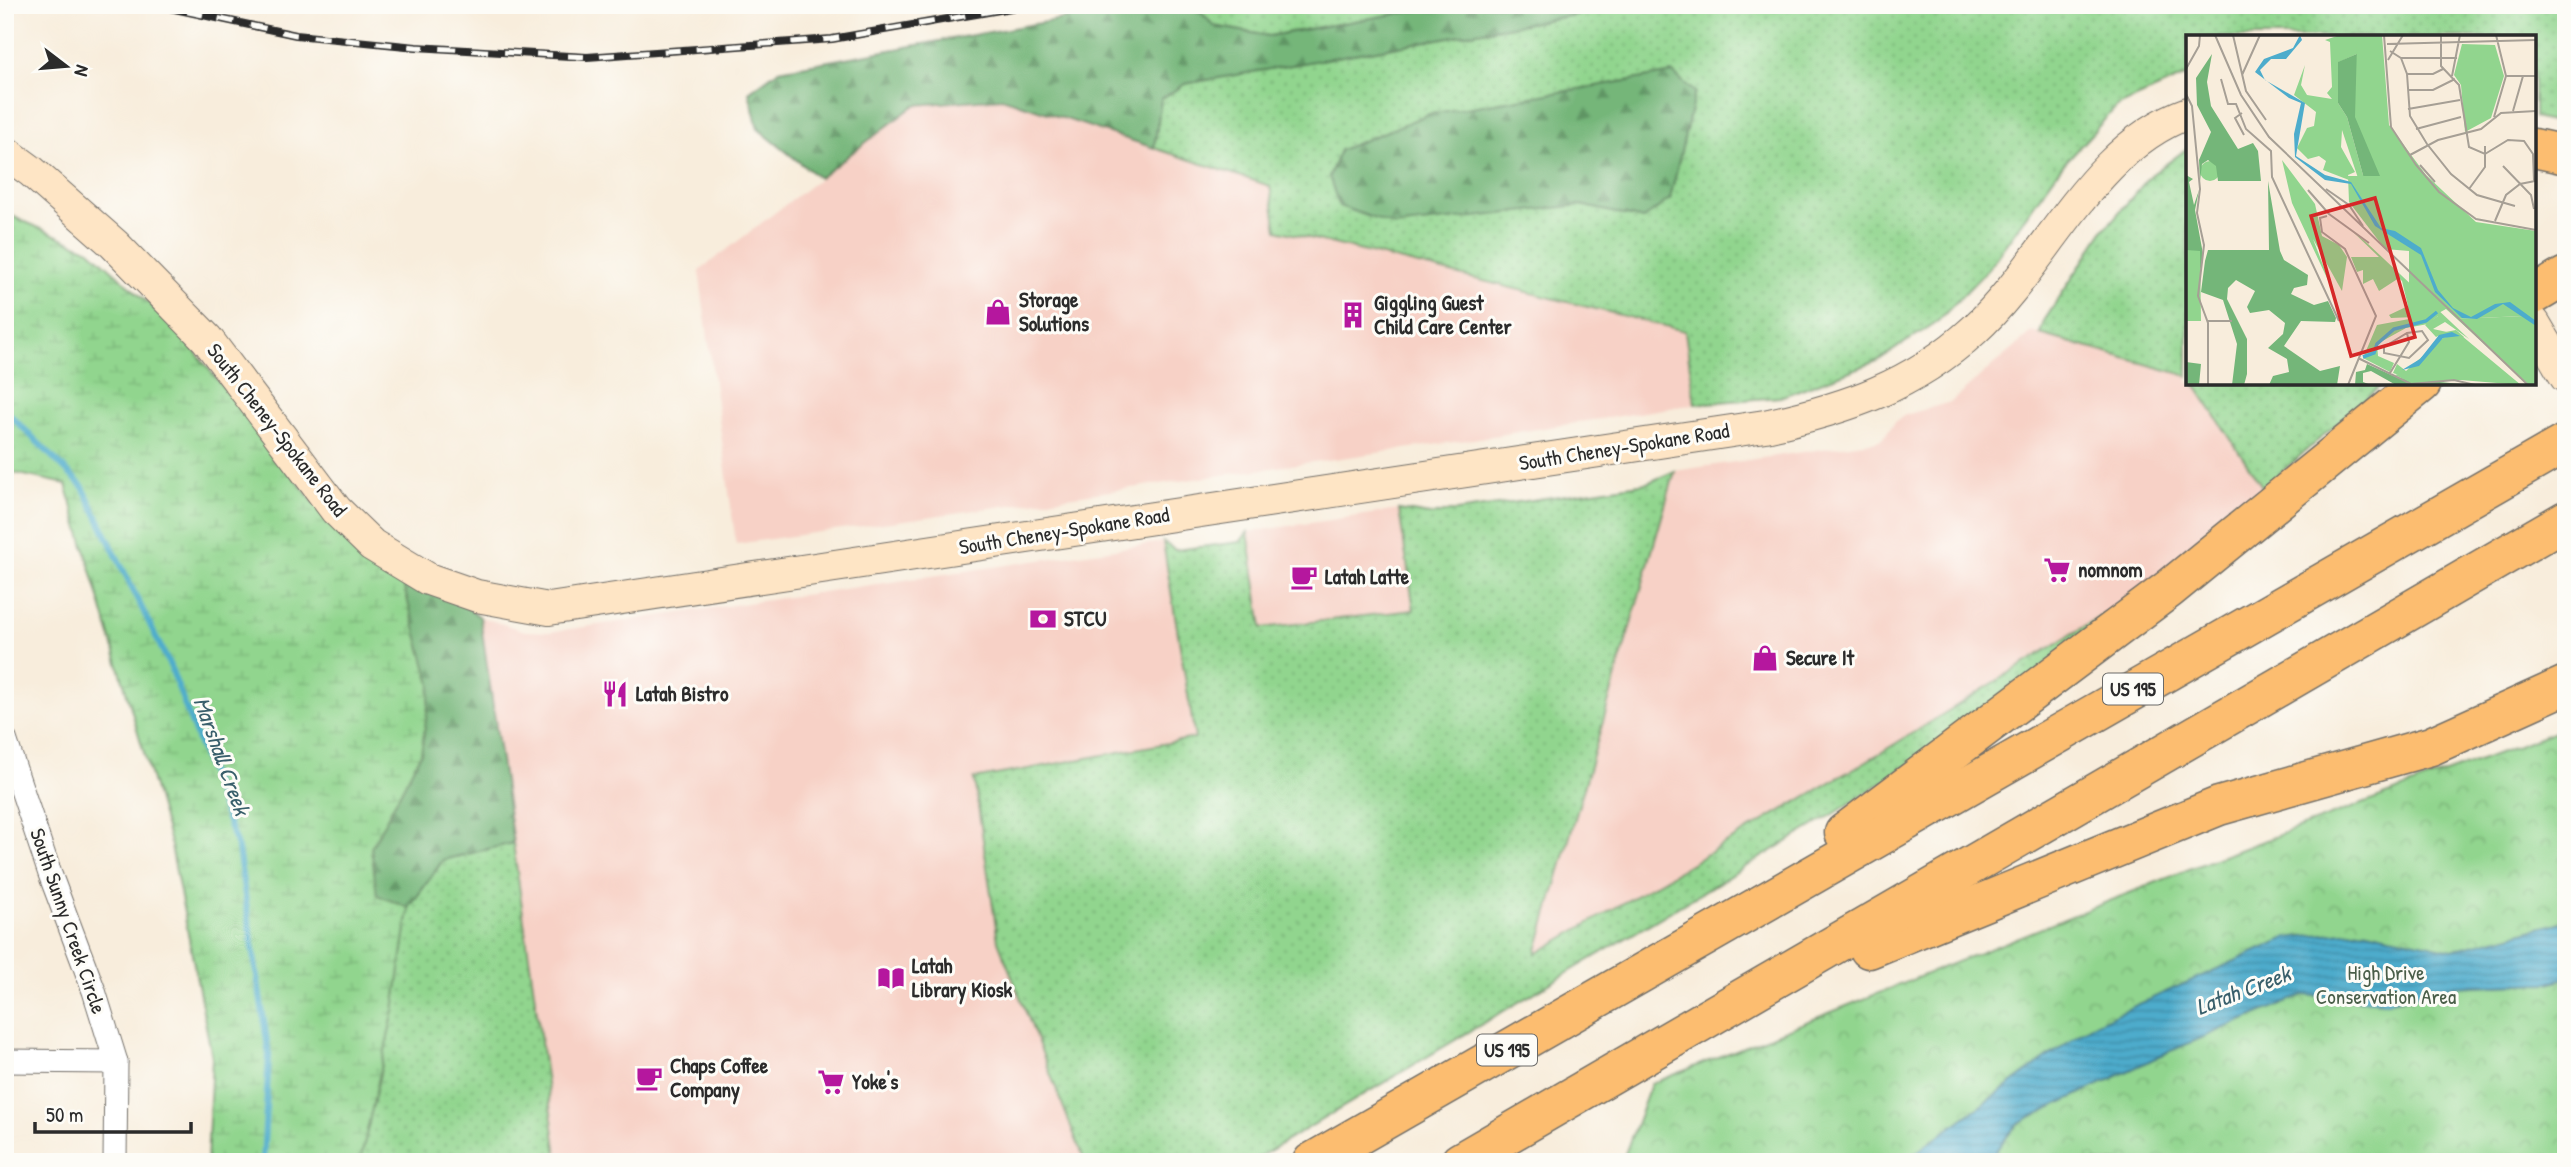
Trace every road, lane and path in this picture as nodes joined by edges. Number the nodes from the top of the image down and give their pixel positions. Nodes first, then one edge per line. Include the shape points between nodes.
1 (2186, 114) edge
2 (2536, 148) edge
3 (5, 152) edge
4 (2566, 155) edge
5 (2566, 276) edge
6 (2536, 294) edge
7 (2539, 332) edge
8 (2566, 377) edge
9 (2420, 385) edge
10 (2566, 443) edge
11 (2566, 520) edge
12 (2566, 685) edge
13 (5, 739) edge
14 (1702, 939) junction
15 (1728, 1008) junction
16 (5, 1061) edge
17 (116, 1062) junction
18 (115, 1162) edge
19 (1312, 1162) edge
20 (1460, 1162) edge

1 - 3 main road, South Cheney-Spokane Road via 2157,128 2115,161 1973,331 1910,376 1844,407 1765,426 549,609 477,596 428,579 372,545 336,510 207,339 114,243
2 - 4 highway
5 - 6 highway
7 - 8 main road
9 - 14 highway via 2169,589
10 - 14 highway, US 195
11 - 15 highway
12 - 15 highway via 2431,746 2219,806
13 - 17 street, South Sunny Creek Circle
14 - 19 highway, US 195
15 - 20 highway
16 - 17 street
17 - 18 street, South Sunny Creek Circle

